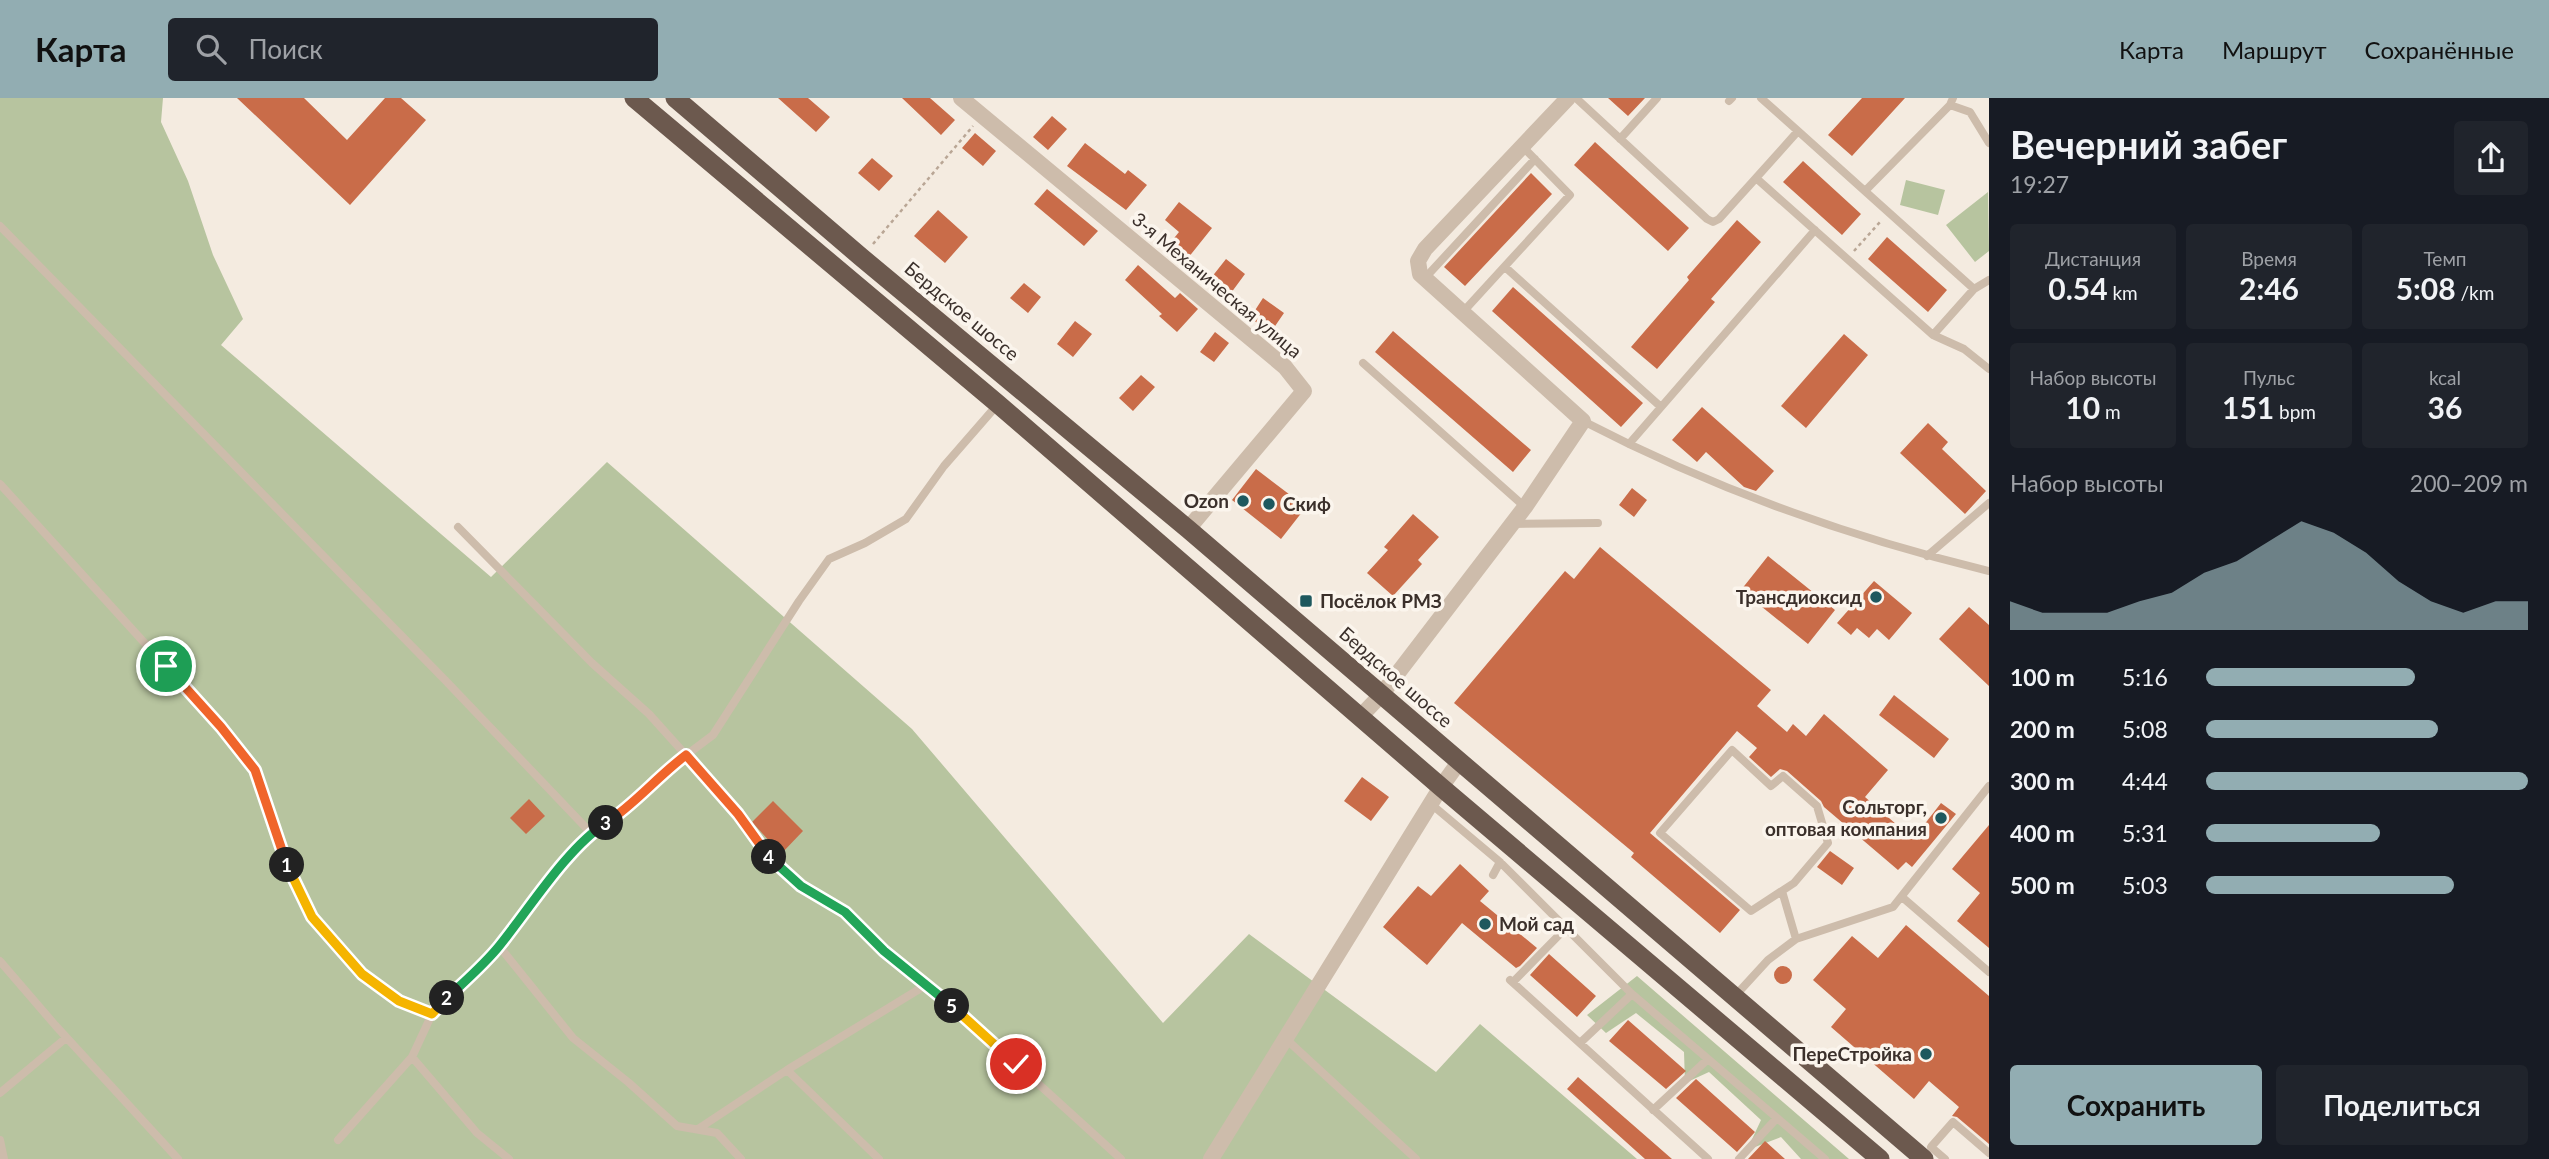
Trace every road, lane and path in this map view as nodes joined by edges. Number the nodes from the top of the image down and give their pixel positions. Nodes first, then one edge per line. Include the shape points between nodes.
1 (634, 98) edge
2 (675, 98) edge
3 (961, 98) edge
4 (1568, 98) edge
5 (1576, 98) edge
6 (1657, 98) edge
7 (1761, 98) edge
8 (1951, 101) edge
9 (982, 115) junction
10 (1798, 131) junction
11 (1620, 138) junction
12 (1989, 143) edge
13 (1522, 146) junction
14 (1535, 159) junction
15 (1756, 178) junction
16 (1865, 191) junction
17 (1889, 213) junction
18 (0, 226) edge
19 (1815, 230) junction
20 (861, 257) junction
21 (1847, 258) junction
22 (1505, 267) junction
23 (1424, 278) junction
24 (1989, 280) edge
25 (1974, 289) junction
26 (1462, 313) junction
27 (1933, 335) junction
28 (1363, 363) dead end
29 (1989, 369) edge
30 (998, 404) junction
31 (1661, 407) junction
32 (1583, 421) junction
33 (1629, 444) junction
34 (0, 484) edge
35 (1989, 503) edge
36 (1525, 507) junction
37 (1598, 523) dead end
38 (1512, 524) junction
39 (458, 527) dead end
40 (1188, 529) junction
41 (1927, 556) junction
42 (1989, 571) edge
43 (1381, 695) junction
44 (1360, 716) junction
45 (686, 755) junction
46 (1460, 762) junction
47 (1441, 786) junction
48 (1989, 786) edge
49 (1431, 804) junction
50 (591, 833) junction
51 (1500, 862) junction
52 (1493, 875) dead end
53 (1782, 891) junction
54 (1902, 897) junction
55 (1565, 929) junction
56 (1796, 939) junction
57 (499, 946) junction
58 (0, 961) edge
59 (1989, 972) edge
60 (926, 985) junction
61 (1632, 994) junction
62 (1735, 996) junction
63 (432, 1014) junction
64 (66, 1038) junction
65 (1286, 1039) junction
66 (1580, 1043) junction
67 (412, 1058) junction
68 (1708, 1059) junction
69 (787, 1070) junction
70 (0, 1093) edge
71 (1653, 1110) junction
72 (1777, 1118) junction
73 (697, 1130) junction
74 (0, 1140) edge
75 (338, 1140) dead end
76 (1989, 1153) edge
77 (4, 1159) edge
78 (178, 1159) edge
79 (509, 1159) edge
80 (741, 1159) edge
81 (879, 1159) edge
82 (1121, 1159) edge
83 (1211, 1159) edge
84 (1416, 1159) edge
85 (1708, 1159) edge
86 (1739, 1159) edge
87 (1825, 1159) edge
88 (1880, 1159) edge
89 (1924, 1159) edge
90 (1945, 1159) edge

1 - 30 highway
2 - 20 highway, Бердское шоссе
3 - 9 street, 3-я Механическая улица
4 - 13 street
5 - 11 lane
6 - 11 lane
7 - 10 lane
8 - 12 lane via 1970,112
8 - 16 lane
9 - 20 path
9 - 40 street, 3-я Механическая улица via 1285,367 1304,391
10 - 15 lane
10 - 16 lane
11 - 15 lane via 1713,222
13 - 14 lane
13 - 23 street via 1425,249 1418,261
14 - 22 lane via 1570,195
14 - 23 lane
15 - 19 lane
16 - 17 lane
17 - 21 path
17 - 25 lane
18 - 50 lane
19 - 21 lane
19 - 31 lane
20 - 40 highway, Бердское шоссе
21 - 27 lane
22 - 26 lane
22 - 31 lane
23 - 26 street
24 - 25 lane
25 - 27 lane
26 - 32 street
27 - 29 lane via 1964,349
28 - 36 lane
30 - 44 highway
30 - 45 lane via 906,519 829,559 713,736
31 - 33 lane
32 - 33 lane
32 - 36 street
33 - 41 lane via 1759,500
34 - 63 lane via 255,770 288,867 312,917 362,974 399,1001
35 - 41 lane
36 - 38 street
37 - 38 lane
38 - 43 street
39 - 45 lane
40 - 43 highway, Бердское шоссе
41 - 42 lane
43 - 44 street
43 - 46 highway, Бердское шоссе
44 - 47 highway
45 - 50 lane
45 - 60 lane via 766,854 801,886 845,912
46 - 47 street
46 - 62 highway, Бердское шоссе
47 - 49 street
47 - 88 highway
48 - 54 lane
49 - 51 lane
49 - 65 street
50 - 57 lane
51 - 52 lane
51 - 55 lane
53 - 53 lane via 1828,843 1817,806 1783,776 1771,786 1731,750 1660,833 1751,911
53 - 56 lane
54 - 56 lane via 1893,907
54 - 59 lane
55 - 61 lane
55 - 66 lane via 1511,981
56 - 62 lane via 1768,960
57 - 63 lane
57 - 73 lane via 573,1038 677,1126
58 - 64 lane
60 - 69 lane
60 - 82 lane
61 - 66 lane
61 - 68 lane
62 - 89 highway, Бердское шоссе
63 - 67 lane
64 - 70 lane
64 - 78 lane
65 - 83 street
65 - 84 lane
66 - 71 lane
67 - 75 lane
67 - 79 lane via 477,1133
68 - 71 lane
68 - 72 lane
69 - 73 lane
69 - 81 lane
71 - 85 lane
72 - 86 lane
72 - 87 lane
73 - 80 lane via 718,1133
74 - 77 lane
76 - 90 lane via 1953,1122 1931,1147

